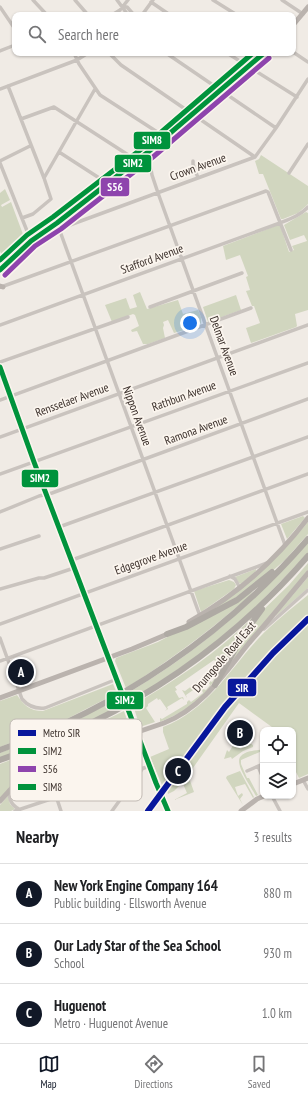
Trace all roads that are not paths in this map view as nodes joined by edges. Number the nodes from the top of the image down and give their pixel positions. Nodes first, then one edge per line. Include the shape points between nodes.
1 (33, 0) edge
2 (75, 0) edge
3 (117, 0) edge
4 (128, 0) edge
5 (213, 0) edge
6 (282, 0) edge
7 (152, 1) edge
8 (0, 7) edge
9 (123, 7) junction
10 (308, 7) edge
11 (43, 12) edge
12 (85, 12) edge
13 (116, 12) edge
14 (125, 12) edge
15 (131, 12) edge
16 (144, 12) edge
17 (166, 12) edge
18 (232, 12) edge
19 (303, 14) junction
20 (296, 22) edge
21 (12, 25) edge
22 (12, 46) edge
23 (0, 50) edge
24 (296, 54) edge
25 (75, 56) edge
26 (83, 56) edge
27 (113, 56) edge
28 (170, 56) edge
29 (232, 56) edge
30 (261, 56) edge
31 (77, 60) junction
32 (308, 62) edge
33 (248, 67) junction
34 (308, 79) edge
35 (8, 86) junction
36 (0, 89) edge
37 (95, 89) junction
38 (221, 90) junction
39 (297, 97) junction
40 (193, 114) junction
41 (21, 119) junction
42 (77, 121) junction
43 (276, 128) junction
44 (165, 137) junction
45 (308, 144) edge
46 (30, 146) junction
47 (59, 152) junction
48 (148, 152) junction
49 (255, 157) junction
50 (136, 160) junction
51 (193, 161) dead end
52 (0, 162) edge
53 (289, 173) dead end
54 (44, 178) junction
55 (198, 178) junction
56 (107, 183) junction
57 (158, 193) junction
58 (308, 208) edge
59 (22, 218) junction
60 (57, 222) junction
61 (280, 223) junction
62 (170, 226) junction
63 (59, 229) junction
64 (31, 241) junction
65 (291, 250) dead end
66 (182, 259) junction
67 (71, 262) junction
68 (0, 270) edge
69 (242, 273) dead end
70 (1, 287) edge
71 (194, 292) junction
72 (83, 295) junction
73 (150, 307) dead end
74 (251, 308) dead end
75 (128, 317) dead end
76 (0, 325) edge
77 (206, 325) junction
78 (308, 325) edge
79 (95, 329) junction
80 (218, 358) junction
81 (106, 361) junction
82 (0, 362) edge
83 (308, 363) edge
84 (0, 367) edge
85 (230, 391) junction
86 (119, 394) junction
87 (10, 396) junction
88 (308, 399) edge
89 (0, 400) edge
90 (242, 424) junction
91 (130, 427) junction
92 (22, 429) junction
93 (0, 437) edge
94 (308, 437) edge
95 (254, 457) junction
96 (143, 460) junction
97 (34, 462) junction
98 (0, 474) edge
99 (308, 474) edge
100 (266, 490) junction
101 (155, 493) junction
102 (46, 494) junction
103 (0, 512) edge
104 (308, 512) edge
105 (308, 518) edge
106 (277, 522) junction
107 (167, 526) junction
108 (60, 527) junction
109 (39, 536) dead end
110 (308, 539) edge
111 (285, 545) junction
112 (0, 549) edge
113 (295, 553) junction
114 (308, 556) edge
115 (179, 559) junction
116 (72, 560) junction
117 (268, 563) junction
118 (74, 568) junction
119 (308, 573) edge
120 (230, 576) junction
121 (288, 579) junction
122 (240, 588) junction
123 (0, 589) edge
124 (308, 590) edge
125 (190, 591) junction
126 (84, 593) junction
127 (200, 616) junction
128 (0, 624) edge
129 (96, 626) junction
130 (167, 634) junction
131 (255, 636) junction
132 (0, 638) edge
133 (8, 658) junction
134 (109, 658) junction
135 (0, 661) edge
136 (118, 681) junction
137 (215, 685) junction
138 (19, 691) junction
139 (0, 698) edge
140 (73, 719) edge
141 (100, 719) edge
142 (132, 719) edge
143 (142, 730) edge
144 (142, 745) edge
145 (10, 746) edge
146 (0, 750) edge
147 (10, 756) edge
148 (0, 760) edge
149 (150, 766) junction
150 (258, 766) joint
151 (142, 768) edge
152 (247, 771) dead end
153 (260, 771) edge
154 (306, 779) edge
155 (296, 783) edge
156 (308, 789) edge
157 (9, 790) joint
158 (10, 796) edge
159 (260, 798) edge
160 (274, 799) edge
161 (0, 801) edge
162 (11, 801) edge
163 (44, 801) edge
164 (57, 801) edge
165 (119, 801) edge
166 (17, 810) edge
167 (61, 811) edge
168 (112, 811) edge
169 (168, 811) edge
170 (241, 811) edge
171 (280, 811) edge

1 - 11 street
2 - 12 street
3 - 9 street
4 - 9 street
5 - 18 street
6 - 19 street
7 - 16 street
7 - 17 street
8 - 21 street
9 - 13 street
9 - 14 street
9 - 15 street via 127,7
10 - 19 street
19 - 20 street
22 - 23 street
24 - 32 street
25 - 31 street
26 - 31 street
27 - 40 street via 121,65
28 - 38 street
29 - 33 street
30 - 33 street
31 - 35 street
31 - 37 street
33 - 38 street
33 - 39 street
34 - 39 street
35 - 36 street
35 - 41 street
37 - 42 street
37 - 44 street via 100,95
38 - 40 street
38 - 43 street
39 - 43 street
40 - 44 street
40 - 49 street
41 - 42 street via 54,106
41 - 46 street
42 - 47 street
42 - 50 street
43 - 49 street
44 - 48 street
45 - 53 street
46 - 52 street
46 - 54 street
47 - 54 street
47 - 56 street
48 - 50 street
48 - 57 street, Delmar Avenue
49 - 55 street, Crown Avenue
50 - 56 street
51 - 55 street
52 - 59 street
54 - 59 street via 51,198 33,214
55 - 57 street, Crown Avenue
56 - 60 street
57 - 62 street, Delmar Avenue
57 - 63 street, Crown Avenue
58 - 61 street, Stafford Avenue
59 - 64 street
60 - 63 street, Nippon Avenue
60 - 64 street
61 - 62 street via 267,191
61 - 65 street
61 - 66 street, Stafford Avenue
62 - 66 street, Delmar Avenue
62 - 67 street
63 - 67 street, Nippon Avenue
64 - 68 street
66 - 71 street, Delmar Avenue
66 - 72 street, Stafford Avenue
67 - 70 street
67 - 72 street, Nippon Avenue
69 - 71 street
71 - 73 street
71 - 77 street, Delmar Avenue
72 - 76 street, Stafford Avenue
72 - 79 street, Nippon Avenue
74 - 77 street
75 - 79 street
77 - 80 street, Delmar Avenue
77 - 81 street
78 - 80 street, Rensselaer Avenue
79 - 81 street, Nippon Avenue
79 - 82 street
80 - 85 street, Delmar Avenue
80 - 86 street, Rensselaer Avenue
81 - 86 street, Nippon Avenue
81 - 87 street
83 - 85 street, Rathbun Avenue
84 - 87 street
85 - 90 street, Delmar Avenue
85 - 91 street, Rathbun Avenue
86 - 91 street, Nippon Avenue
86 - 92 street, Rensselaer Avenue
87 - 89 street
87 - 92 street
88 - 90 street, Ramona Avenue
90 - 95 street, Delmar Avenue
90 - 96 street, Ramona Avenue
91 - 96 street, Nippon Avenue
91 - 97 street, Rathbun Avenue
92 - 93 street, Rensselaer Avenue
92 - 97 street
94 - 95 street
95 - 100 street, Delmar Avenue
95 - 101 street
96 - 101 street, Nippon Avenue
96 - 102 street, Ramona Avenue
97 - 98 street, Rathbun Avenue
97 - 102 street
99 - 100 street
100 - 106 street, Delmar Avenue
100 - 107 street
101 - 107 street, Nippon Avenue
101 - 108 street
102 - 103 street, Ramona Avenue
102 - 108 street
104 - 106 street, Edgegrove Avenue
105 - 111 street
106 - 111 street, Delmar Avenue
106 - 115 street, Edgegrove Avenue
107 - 115 street, Nippon Avenue
107 - 116 street
108 - 116 street
109 - 112 street
110 - 113 highway
111 - 117 street
113 - 130 highway via 238,600
113 - 140 highway via 205,638 122,694
114 - 121 highway
115 - 125 street, Nippon Avenue
115 - 126 street, Edgegrove Avenue
116 - 118 street
117 - 120 street
117 - 122 street
118 - 123 street
118 - 126 street
119 - 131 street, Drumgoole Road East
120 - 122 street
120 - 125 street
121 - 137 highway via 246,629
121 - 141 highway via 222,640 189,665
122 - 127 street
124 - 131 street
125 - 127 street, Nippon Avenue
125 - 129 street
126 - 128 street, Edgegrove Avenue
126 - 129 street
127 - 130 street
129 - 133 street
129 - 134 street
130 - 134 street
131 - 137 street, Drumgoole Road East
132 - 133 street
133 - 135 street
133 - 138 street
134 - 136 street
134 - 138 street
136 - 138 street via 45,708 28,704
136 - 142 street, bridge
137 - 143 street, Drumgoole Road East via 188,711
138 - 139 street
144 - 149 street
145 - 146 highway
147 - 148 highway
149 - 151 street
149 - 169 street
150 - 152 street
150 - 153 street
154 - 155 street
154 - 156 street
157 - 158 street
157 - 161 street, Drumgoole Road East
159 - 170 street
160 - 171 street
162 - 166 street
163 - 166 street
164 - 167 street
165 - 168 street

